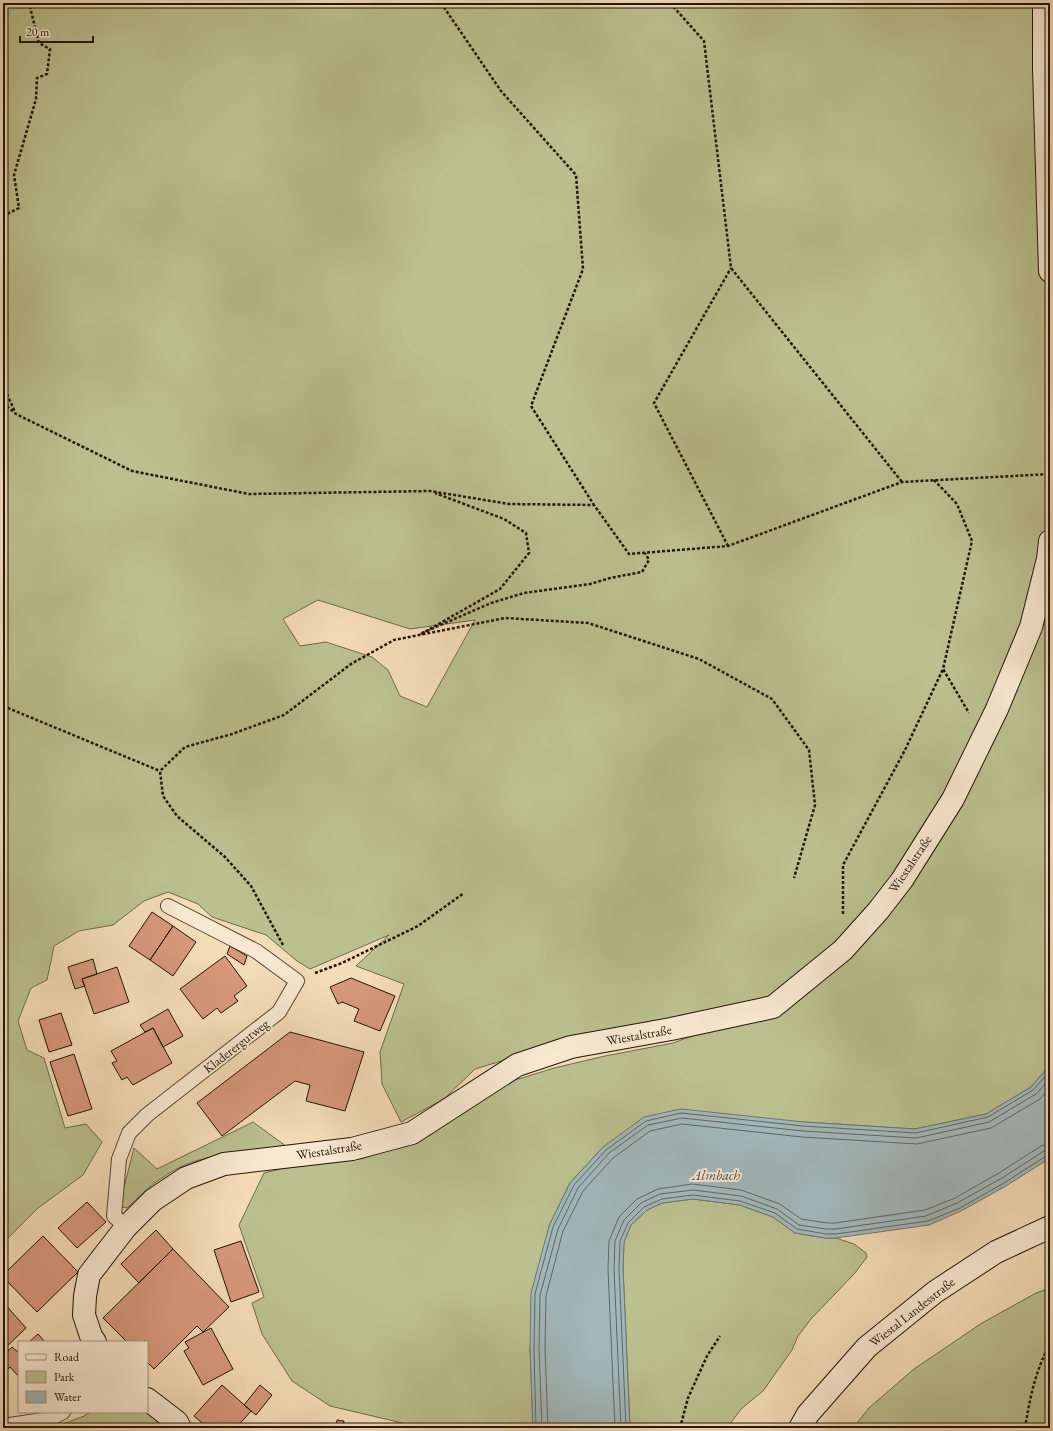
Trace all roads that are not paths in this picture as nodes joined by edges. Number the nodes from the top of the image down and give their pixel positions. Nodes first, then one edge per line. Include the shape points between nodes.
1 (1044, 3) edge
2 (1050, 271) edge
3 (1050, 541) edge
4 (168, 906) dead end
5 (126, 1227) junction
6 (1050, 1227) edge
7 (94, 1341) edge
8 (148, 1401) edge
9 (61, 1413) edge
10 (3, 1426) edge
11 (180, 1428) edge
12 (800, 1428) edge

1 - 2 street
3 - 5 street, Wiestalstraße via 1031,627 997,709 953,799 902,880 878,911 843,950 772,1007 571,1047 517,1065 412,1133 352,1149 224,1164 186,1178 154,1200
4 - 5 lane, Kladerergutweg via 256,951 297,980 279,1012 146,1115 129,1133 119,1159 114,1216
5 - 7 street, Wiestalstraße via 89,1275 84,1315
6 - 12 street, Wiestal Landesstraße via 996,1252 934,1292 867,1347 808,1414
8 - 11 street via 177,1422
9 - 10 lane via 50,1419

